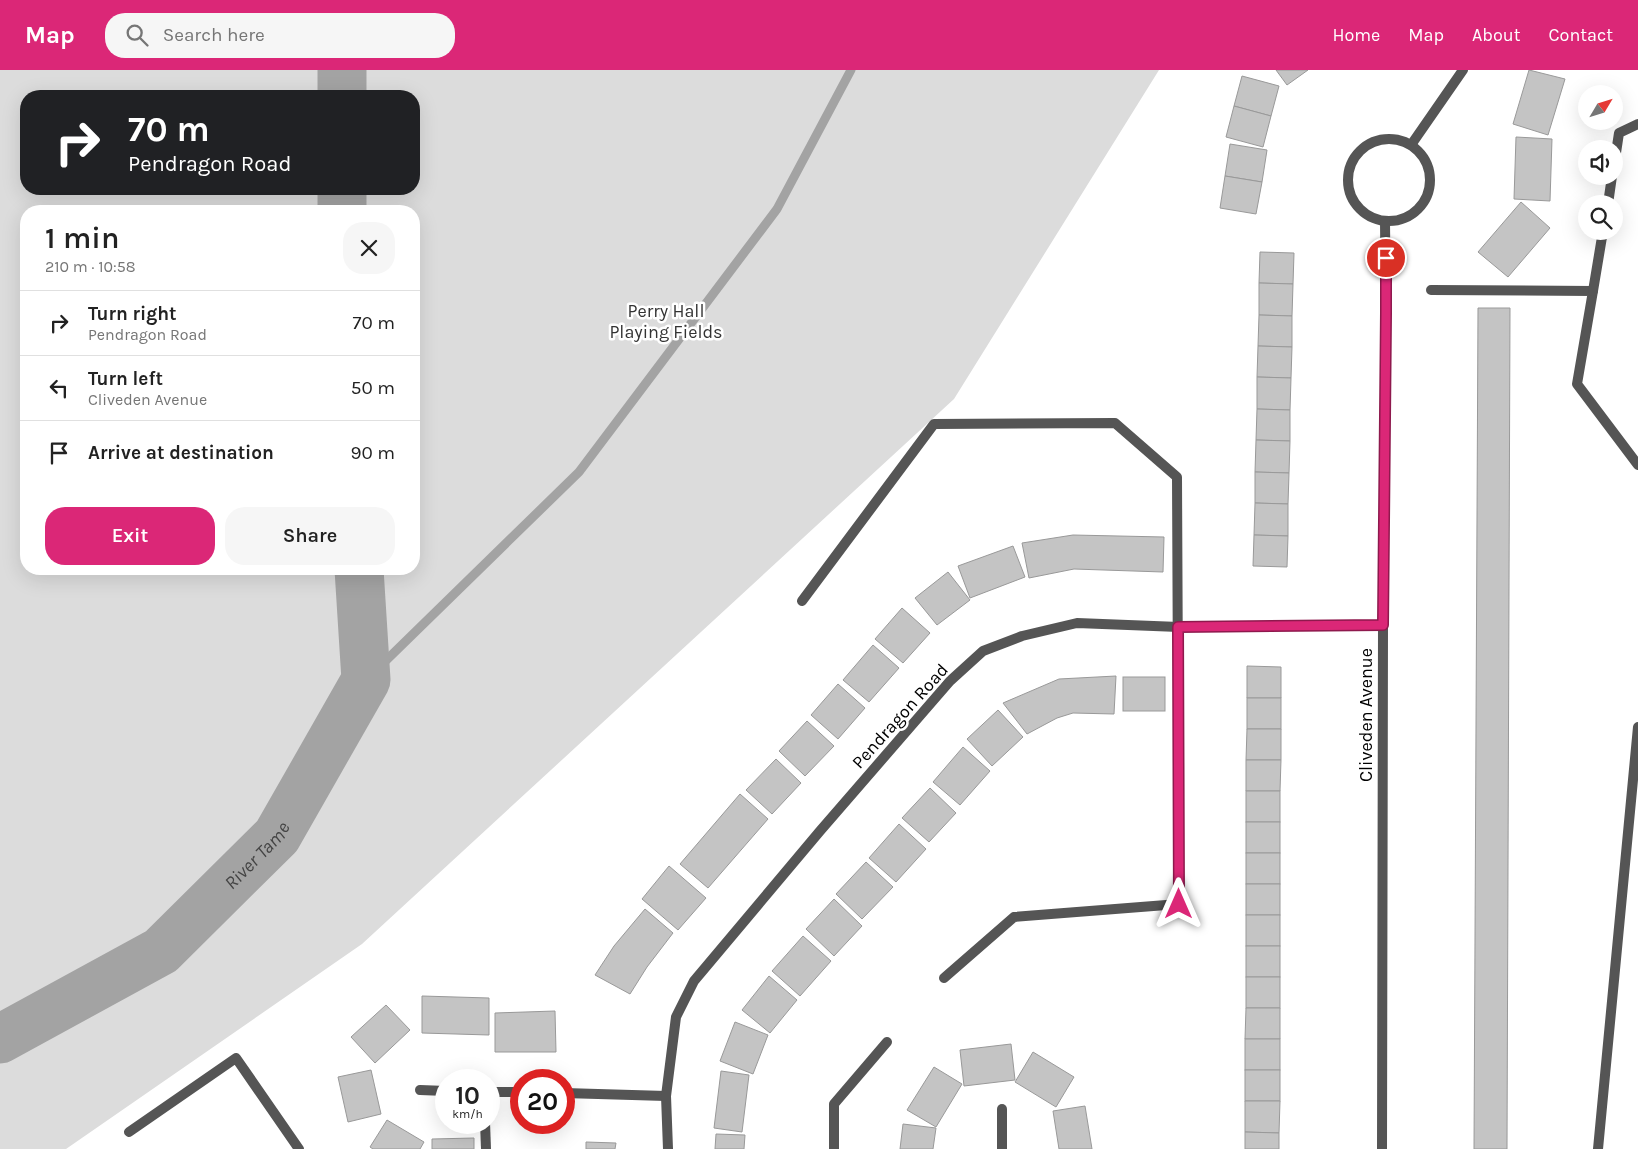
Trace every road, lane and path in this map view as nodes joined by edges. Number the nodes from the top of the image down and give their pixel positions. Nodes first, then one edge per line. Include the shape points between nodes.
1 (1463, 70) edge
2 (1638, 124) edge
3 (1618, 140) edge
4 (1411, 145) junction
5 (1385, 222) junction
6 (1602, 240) edge
7 (1431, 290) dead end
8 (1593, 291) junction
9 (1638, 465) edge
10 (802, 601) dead end
11 (1383, 625) junction
12 (1178, 627) junction
13 (1638, 727) edge
14 (944, 978) dead end
15 (887, 1042) dead end
16 (420, 1090) dead end
17 (435, 1091) edge
18 (575, 1093) edge
19 (666, 1096) junction
20 (1002, 1109) dead end
21 (129, 1132) dead end
22 (485, 1134) edge
23 (299, 1149) edge
24 (486, 1149) edge
25 (668, 1149) edge
26 (834, 1149) edge
27 (1002, 1149) edge
28 (1382, 1149) edge
29 (1598, 1149) edge

1 - 4 street
2 - 3 street via 1619,132
4 - 5 street via 1426,161 1431,185 1423,206 1407,218
4 - 5 street via 1384,139 1367,145 1353,159 1350,167 1347,176 1350,197 1361,212 1376,221
5 - 11 street, Cliveden Avenue
6 - 8 street
7 - 8 street
8 - 9 street via 1576,384
10 - 12 street via 934,424 1115,423 1177,477
11 - 12 street, Pendragon Road
11 - 28 street, Cliveden Avenue
12 - 14 street via 1179,904 1014,917
12 - 19 street, Pendragon Road via 1077,623 1022,636 983,652 950,681 694,981 676,1017
13 - 29 street
15 - 26 street via 834,1104
16 - 17 street
18 - 19 street
19 - 25 street, Pendragon Road
20 - 27 street
21 - 23 street via 236,1058
22 - 24 street

